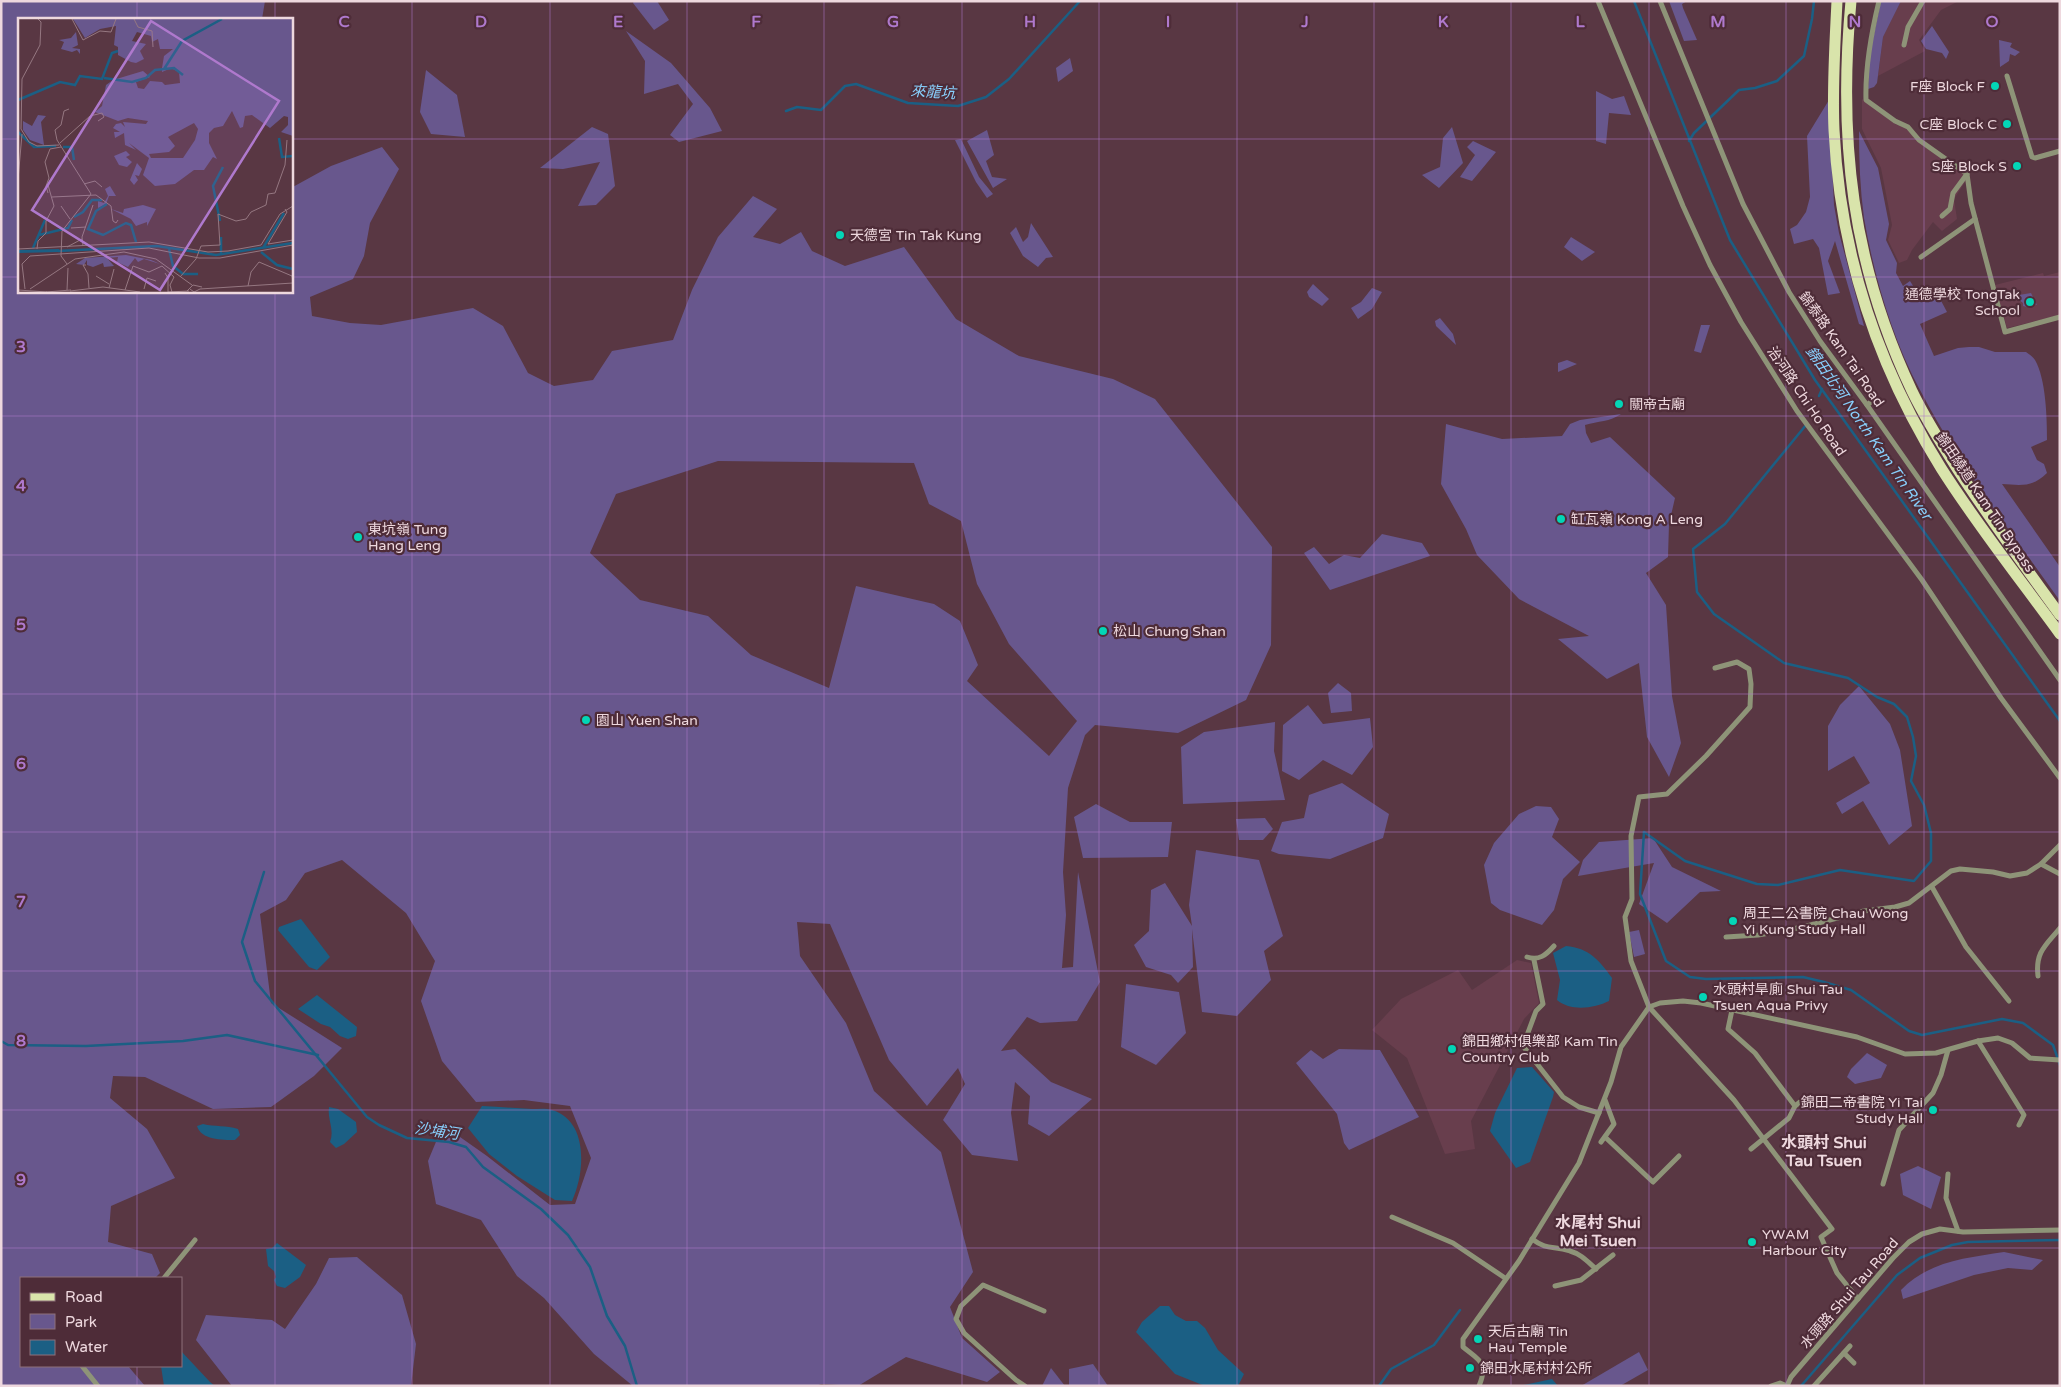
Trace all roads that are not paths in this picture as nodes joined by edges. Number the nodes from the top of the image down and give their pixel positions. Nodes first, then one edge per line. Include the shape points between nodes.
1 (1598, 1) edge
2 (1660, 1) edge
3 (1837, 1) edge
4 (1851, 1) edge
5 (1878, 1) edge
6 (1922, 1) edge
7 (1904, 45) dead end
8 (2007, 76) dead end
9 (2060, 151) edge
10 (1968, 174) junction
11 (1942, 216) dead end
12 (1975, 219) junction
13 (1921, 257) dead end
14 (2060, 317) edge
15 (1876, 398) dead end
16 (1867, 405) junction
17 (2060, 615) edge
18 (2060, 634) edge
19 (1715, 668) dead end
20 (2060, 680) edge
21 (2060, 778) edge
22 (2060, 845) edge
23 (2041, 864) junction
24 (2060, 874) edge
25 (1932, 887) junction
26 (2060, 928) edge
27 (1726, 937) dead end
28 (1554, 946) dead end
29 (1527, 957) dead end
30 (1534, 960) junction
31 (2038, 976) dead end
32 (2009, 1001) dead end
33 (1649, 1007) junction
34 (1732, 1010) junction
35 (1978, 1041) junction
36 (1948, 1050) junction
37 (2060, 1060) edge
38 (1805, 1098) dead end
39 (1604, 1100) junction
40 (1795, 1106) junction
41 (1599, 1113) junction
42 (2019, 1125) dead end
43 (1762, 1138) junction
44 (1751, 1149) dead end
45 (1679, 1156) dead end
46 (1948, 1174) dead end
47 (1883, 1184) dead end
48 (1392, 1217) dead end
49 (2060, 1230) edge
50 (1958, 1231) junction
51 (1532, 1239) junction
52 (195, 1240) dead end
53 (1613, 1255) dead end
54 (1596, 1269) junction
55 (165, 1277) edge
56 (1505, 1278) junction
57 (1554, 1286) dead end
58 (1858, 1298) junction
59 (1044, 1311) dead end
60 (1850, 1346) dead end
61 (1844, 1354) junction
62 (1854, 1363) dead end
63 (83, 1367) edge
64 (98, 1386) edge
65 (1025, 1386) edge
66 (1479, 1386) edge
67 (1771, 1386) edge
68 (1787, 1386) edge
69 (1814, 1386) edge

1 - 21 street, 治河路 Chi Ho Road via 1683,206 1741,322 1797,411 1922,580 2001,698
2 - 16 street, 錦泰路 Kam Tai Road via 1744,204 1789,292
3 - 18 main road, 錦田繞道 Kam Tin Bypass via 1836,160 1847,238 1870,324 1900,396 1942,469
4 - 17 main road, 錦田繞道 Kam Tin Bypass via 1847,133 1854,209 1867,273 1888,336 1912,393 1944,448
5 - 10 street via 1868,52 1866,100 1908,127 1919,140
6 - 7 street via 1908,27
8 - 9 street via 2032,156 2036,158
10 - 11 street via 1953,193 1950,209
10 - 12 street
12 - 13 street
12 - 14 street via 2005,332
15 - 16 street
16 - 20 street, 錦泰路 Kam Tai Road
19 - 33 street via 1737,662 1749,669 1750,707 1667,794 1639,797 1631,836 1632,899 1625,917 1632,961
22 - 23 street
23 - 24 street
23 - 25 street via 2010,876 1960,869 1950,871
25 - 27 street via 1909,903 1895,907 1758,935
25 - 32 street via 1966,947
26 - 31 street via 2040,952 2036,964
28 - 30 street via 1546,955
29 - 30 street
30 - 41 street via 1543,1004 1536,1010 1523,1046 1563,1097 1579,1107
33 - 34 street via 1682,1000
33 - 39 street via 1622,1048
33 - 43 street via 1734,1100
34 - 36 street via 1857,1037 1905,1054
34 - 40 street via 1728,1029 1755,1053
35 - 36 street
35 - 37 street via 2002,1039 2030,1058
35 - 42 street via 2024,1115
36 - 47 street via 1933,1093 1899,1130
38 - 40 street
39 - 41 street
39 - 45 street via 1614,1124 1603,1140 1653,1182
40 - 43 street via 1789,1118
41 - 51 street via 1580,1163
43 - 44 street
43 - 58 street via 1832,1229 1821,1236 1836,1273
46 - 50 street via 1946,1198
48 - 56 street via 1452,1243
49 - 50 street, 水頭路 Shui Tau Road
50 - 58 street, 水頭路 Shui Tau Road via 1940,1229 1909,1242
51 - 54 street via 1543,1247 1560,1248 1581,1255
51 - 56 street
52 - 55 street
53 - 54 street
54 - 57 street via 1581,1280
56 - 66 street via 1462,1343 1482,1365
58 - 68 street, 水頭路 Shui Tau Road via 1791,1377
59 - 65 street via 983,1285 961,1306 956,1320 964,1334
60 - 61 street
61 - 62 street
61 - 69 street
63 - 64 street
67 - 68 street via 1780,1383

